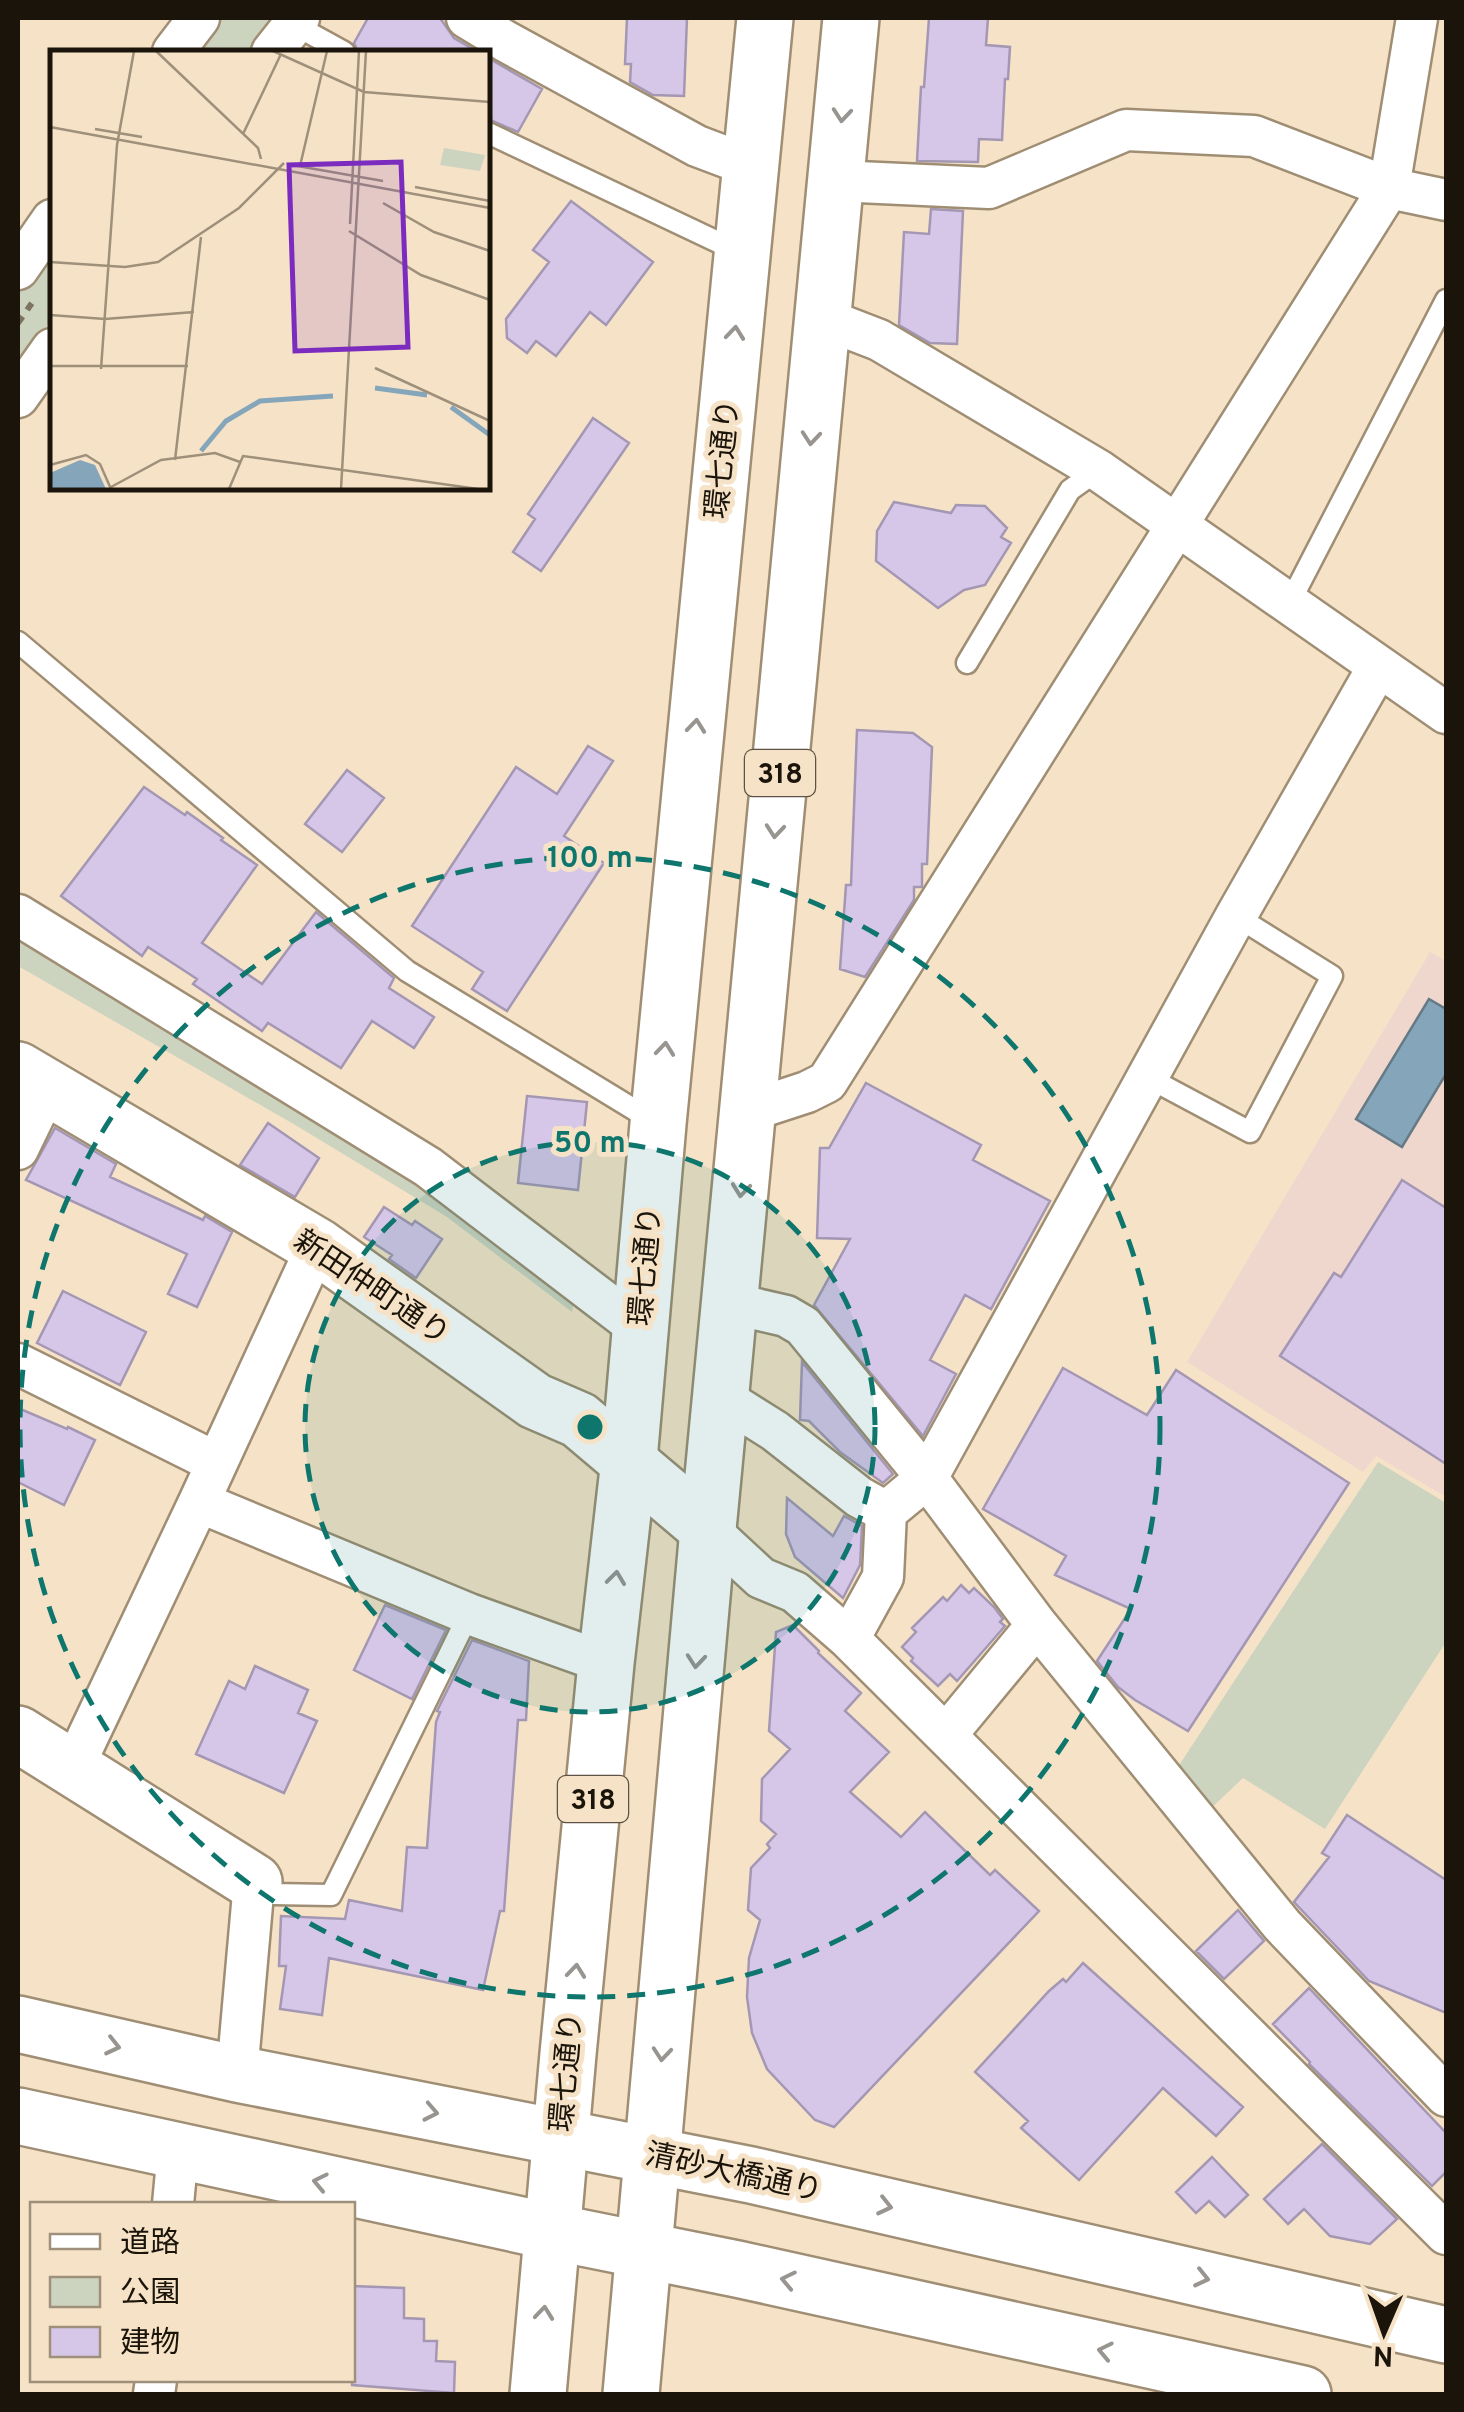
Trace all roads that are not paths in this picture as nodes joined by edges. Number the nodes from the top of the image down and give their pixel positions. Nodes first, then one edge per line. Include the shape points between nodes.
1 (198, 18) edge
2 (467, 18) edge
3 (765, 18) edge
4 (851, 18) edge
5 (1418, 18) edge
6 (288, 31) edge
7 (174, 50) edge
8 (339, 50) edge
9 (490, 134) edge
10 (750, 166) junction
11 (836, 181) junction
12 (1389, 188) junction
13 (1446, 200) edge
14 (50, 223) edge
15 (742, 254) junction
16 (18, 269) edge
17 (1446, 300) edge
18 (822, 318) junction
19 (50, 353) edge
20 (18, 397) edge
21 (1098, 470) junction
22 (1178, 526) junction
23 (1289, 604) junction
24 (18, 642) edge
25 (967, 663) dead end
26 (1378, 667) junction
27 (1446, 713) edge
28 (18, 915) edge
29 (1236, 916) junction
30 (1147, 1077) junction
31 (32, 1079) edge
32 (749, 1111) junction
33 (658, 1124) junction
34 (18, 1149) edge
35 (317, 1246) junction
36 (730, 1303) junction
37 (639, 1328) junction
38 (18, 1364) edge
39 (721, 1397) junction
40 (629, 1460) junction
41 (217, 1463) junction
42 (927, 1478) junction
43 (199, 1502) junction
44 (886, 1512) junction
45 (708, 1529) junction
46 (469, 1614) junction
47 (1037, 1625) junction
48 (849, 1639) junction
49 (606, 1663) junction
50 (18, 1734) edge
51 (946, 1736) junction
52 (72, 1768) junction
53 (254, 1882) junction
54 (18, 2024) edge
55 (237, 2074) junction
56 (1443, 2081) edge
57 (18, 2116) edge
58 (560, 2138) junction
59 (178, 2151) junction
60 (654, 2155) junction
61 (172, 2202) edge
62 (552, 2232) junction
63 (1446, 2234) edge
64 (644, 2250) junction
65 (1446, 2336) edge
66 (538, 2394) edge
67 (632, 2394) edge
68 (1303, 2394) edge

1 - 7 street
2 - 10 street via 697,146
3 - 10 main road, 環七通り / 318
4 -> 11 main road, 318
5 - 12 street
6 - 8 lane
9 - 15 lane
10 - 15 main road, 環七通り / 318
11 - 12 street via 989,188 1126,130 1254,136
11 - 18 main road, 318
12 - 13 street
12 - 22 street
14 - 16 street
33 -> 15 main road, 環七通り / 318
17 - 23 lane
18 - 21 street via 878,340
18 -> 32 main road, 318
19 - 20 street
21 - 22 street
21 - 25 lane via 1070,490
22 - 23 street
22 - 32 street via 827,1082
23 - 26 street
24 - 33 lane via 408,970
26 - 27 street
26 - 29 street
28 - 37 street via 428,1167
29 - 30 street
29 - 30 lane via 1332,976 1250,1132
30 - 42 street
31 - 34 street
31 - 35 main road, 新田仲町通り
32 -> 36 main road, 318
33 - 37 main road, 環七通り / 318
35 - 40 main road, 新田仲町通り
35 - 41 street
36 - 39 main road, 318
36 - 42 street via 803,1326
37 - 40 main road, 環七通り / 318
38 - 41 street
39 - 44 street
39 - 45 main road, 318
40 - 45 main road, 新田仲町通り
49 -> 40 main road, 環七通り / 318
41 - 43 street
42 - 44 street
42 - 47 street
43 - 46 street
43 - 52 street
44 - 48 street via 884,1577
45 - 48 street via 762,1578 795,1592
45 -> 60 main road, 318
46 - 49 street
46 - 53 lane via 331,1895 273,1894
47 - 51 street
47 - 56 street via 1282,1925
48 - 51 street
58 -> 49 main road, 環七通り / 318
50 - 52 main road
51 - 63 street
52 - 53 main road
53 - 55 street
54 -> 55 main road, 清砂大橋通り
55 -> 58 main road, 清砂大橋通り
57 - 59 main road
58 - 60 main road, 清砂大橋通り
58 - 62 main road, 環七通り / 318
59 - 61 street
62 -> 59 main road
60 - 64 main road, 318
60 -> 65 main road, 清砂大橋通り
62 - 64 main road
66 -> 62 main road, 環七通り / 318
64 - 67 main road, 318
68 -> 64 main road

